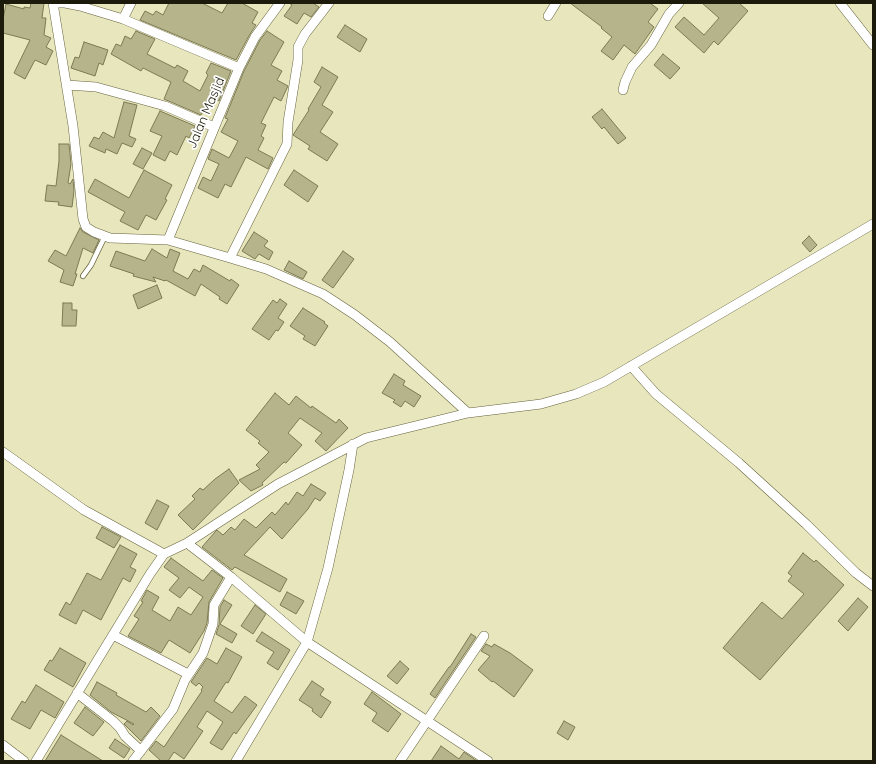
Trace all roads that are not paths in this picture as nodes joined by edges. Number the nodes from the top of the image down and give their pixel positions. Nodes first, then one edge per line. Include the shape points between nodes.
1 (53, 3) edge
2 (131, 3) edge
3 (280, 3) edge
4 (329, 3) edge
5 (556, 3) edge
6 (678, 3) edge
7 (840, 3) edge
8 (548, 16) dead end
9 (123, 19) junction
10 (873, 45) edge
11 (239, 68) junction
12 (67, 85) junction
13 (623, 90) dead end
14 (214, 127) junction
15 (873, 224) edge
16 (106, 236) junction
17 (168, 240) junction
18 (230, 258) junction
19 (83, 276) dead end
20 (631, 366) junction
21 (468, 413) junction
22 (353, 444) junction
23 (3, 452) edge
24 (186, 543) junction
25 (164, 554) junction
26 (231, 577) junction
27 (873, 586) edge
28 (113, 635) junction
29 (484, 636) dead end
30 (307, 642) junction
31 (188, 674) junction
32 (78, 693) junction
33 (428, 720) junction
34 (3, 745) edge
35 (141, 751) junction
36 (24, 761) edge
37 (36, 761) edge
38 (133, 761) edge
39 (236, 761) edge
40 (400, 761) edge
41 (488, 761) edge

1 - 9 street via 80,6
1 - 12 street
2 - 9 street
3 - 11 street, Jalan Masjid via 255,37
4 - 18 street via 298,47 287,144
5 - 8 street
6 - 13 street via 668,14 651,45 632,67
7 - 10 street
9 - 11 street
11 - 14 street, Jalan Masjid
12 - 14 street via 96,87 165,106
12 - 16 street via 83,219 86,227
14 - 17 street, Jalan Masjid
15 - 20 street
16 - 17 street
16 - 19 lane
17 - 18 street
18 - 21 street via 266,269 323,294 390,342
20 - 21 street via 604,382 542,404
20 - 27 street via 656,394 744,468
21 - 22 street via 366,438
22 - 24 street via 278,484
22 - 30 street via 328,568
23 - 25 street via 84,510
24 - 25 street
24 - 26 street
25 - 28 street
26 - 30 street
26 - 31 street via 214,605 213,624 202,653
28 - 31 street
28 - 32 street
29 - 33 street
30 - 33 street
30 - 39 street
31 - 35 street via 173,709
32 - 35 street via 113,721
32 - 37 street
33 - 40 street
33 - 41 street
34 - 36 street
35 - 38 street

